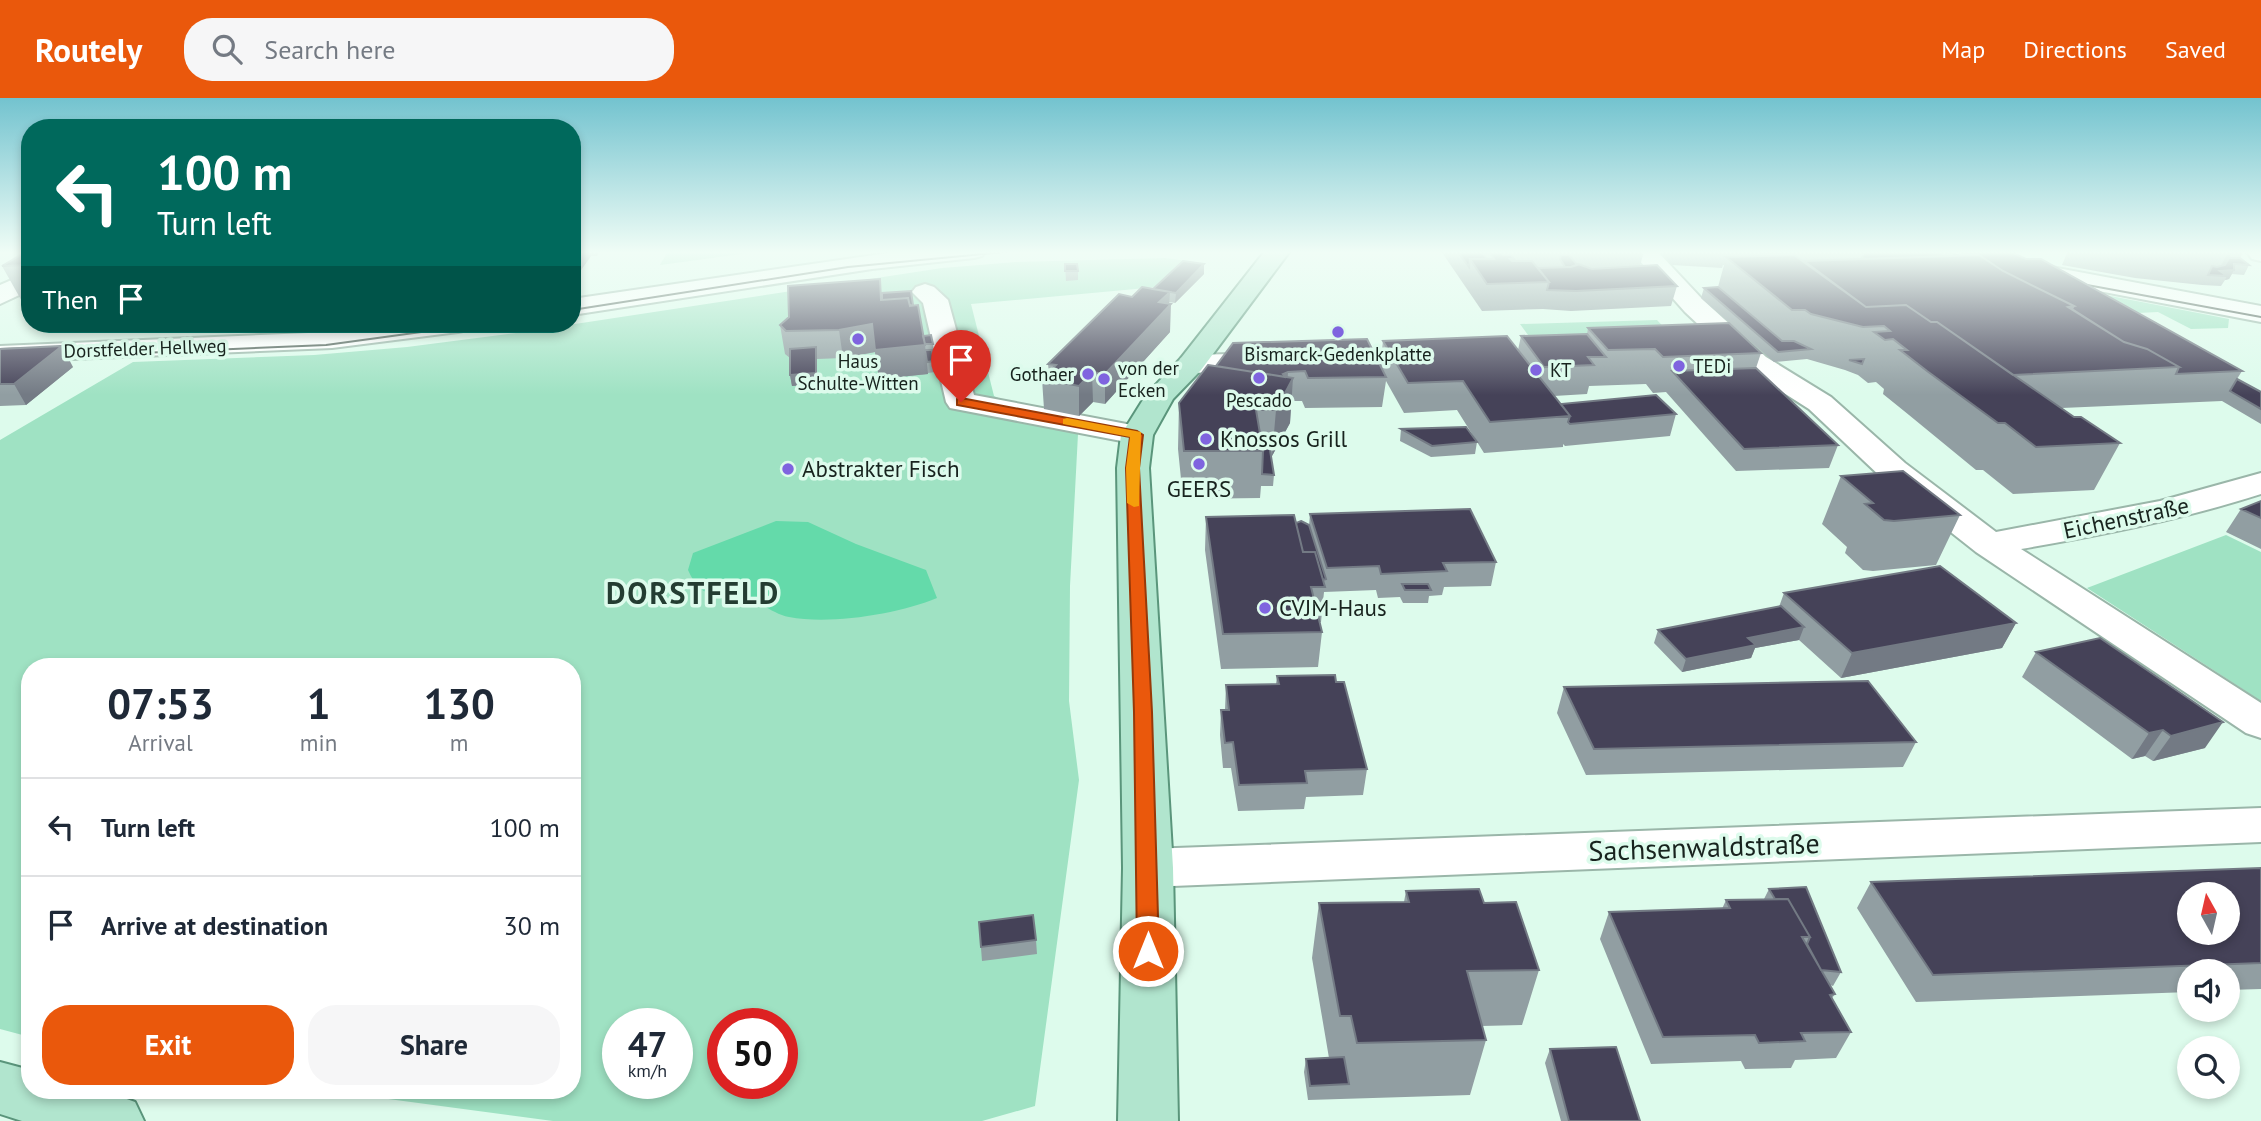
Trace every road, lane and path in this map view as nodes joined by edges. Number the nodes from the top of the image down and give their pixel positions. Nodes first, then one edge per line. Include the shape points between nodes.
1 (623, 299) edge
2 (933, 299) edge
3 (1241, 299) edge
4 (1687, 299) edge
5 (2180, 299) edge
6 (581, 306) edge
7 (2261, 314) edge
8 (387, 333) edge
9 (1739, 347) junction
10 (1697, 349) edge
11 (0, 354) edge
12 (1461, 356) edge
13 (1191, 364) junction
14 (1137, 435) junction
15 (2261, 483) edge
16 (1989, 544) junction
17 (2261, 723) edge
18 (2261, 825) edge
19 (1148, 868) junction
20 (0, 1088) edge
21 (21, 1094) edge
22 (38, 1099) edge
23 (114, 1121) edge
24 (1148, 1121) edge

1 - 6 street
2 - 14 street via 961,402
3 - 13 main road
4 - 9 street
5 - 7 street
8 - 11 street, Dorstfelder Hellweg via 332,340
9 - 10 street
9 - 16 street via 1820,403 1893,470
12 - 13 street
13 - 14 main road via 1161,396
14 - 19 main road via 1133,468
15 - 16 street, Eichenstraße via 2147,516
16 - 17 street
18 - 19 street, Sachsenwaldstraße
19 - 24 main road
20 - 21 main road
22 - 23 main road

